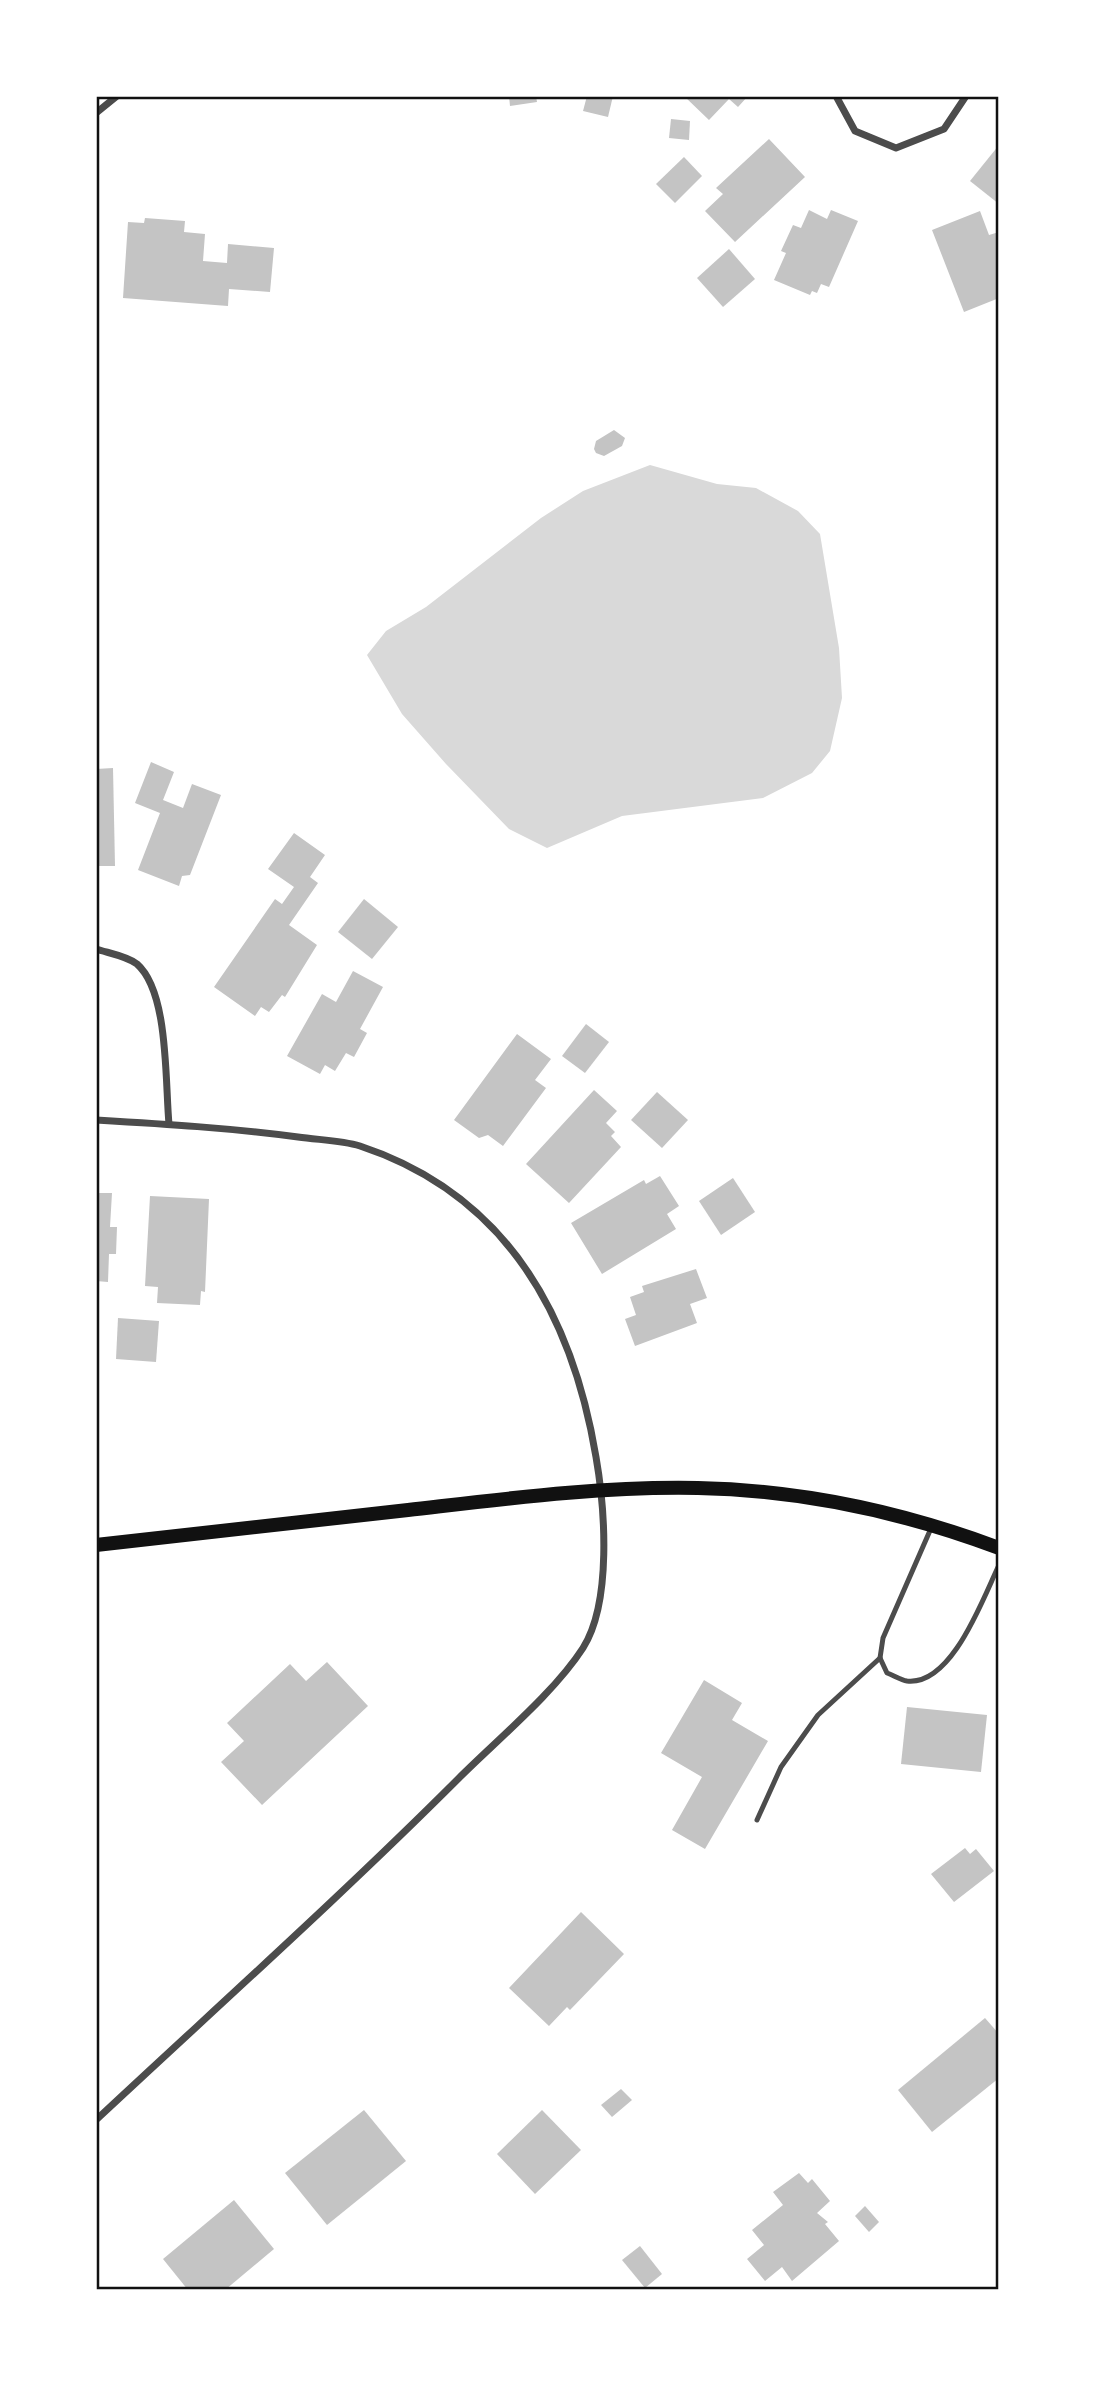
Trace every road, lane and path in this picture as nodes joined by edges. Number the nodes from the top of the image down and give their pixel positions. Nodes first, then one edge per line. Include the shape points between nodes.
1 (117, 96) edge
2 (836, 96) edge
3 (966, 96) edge
4 (96, 113) edge
5 (96, 949) edge
6 (96, 1120) edge
7 (169, 1124) junction
8 (601, 1490) junction
9 (932, 1526) junction
10 (96, 1545) edge
11 (999, 1548) edge
12 (999, 1565) edge
13 (880, 1658) junction
14 (757, 1820) dead end
15 (96, 2120) edge

1 - 4 street
2 - 3 street via 855,131 896,148 944,129
5 - 7 street via 135,962 152,981
6 - 7 street
7 - 8 street via 356,1145 425,1174 486,1219 541,1289 570,1354
8 - 9 main road via 765,1492 840,1502
8 - 10 main road
8 - 15 street via 598,1607 584,1647 568,1667 424,1813
9 - 11 main road
9 - 13 lane via 883,1638
12 - 13 lane via 953,1656 933,1675 908,1681 887,1673
13 - 14 lane via 818,1715 781,1767

